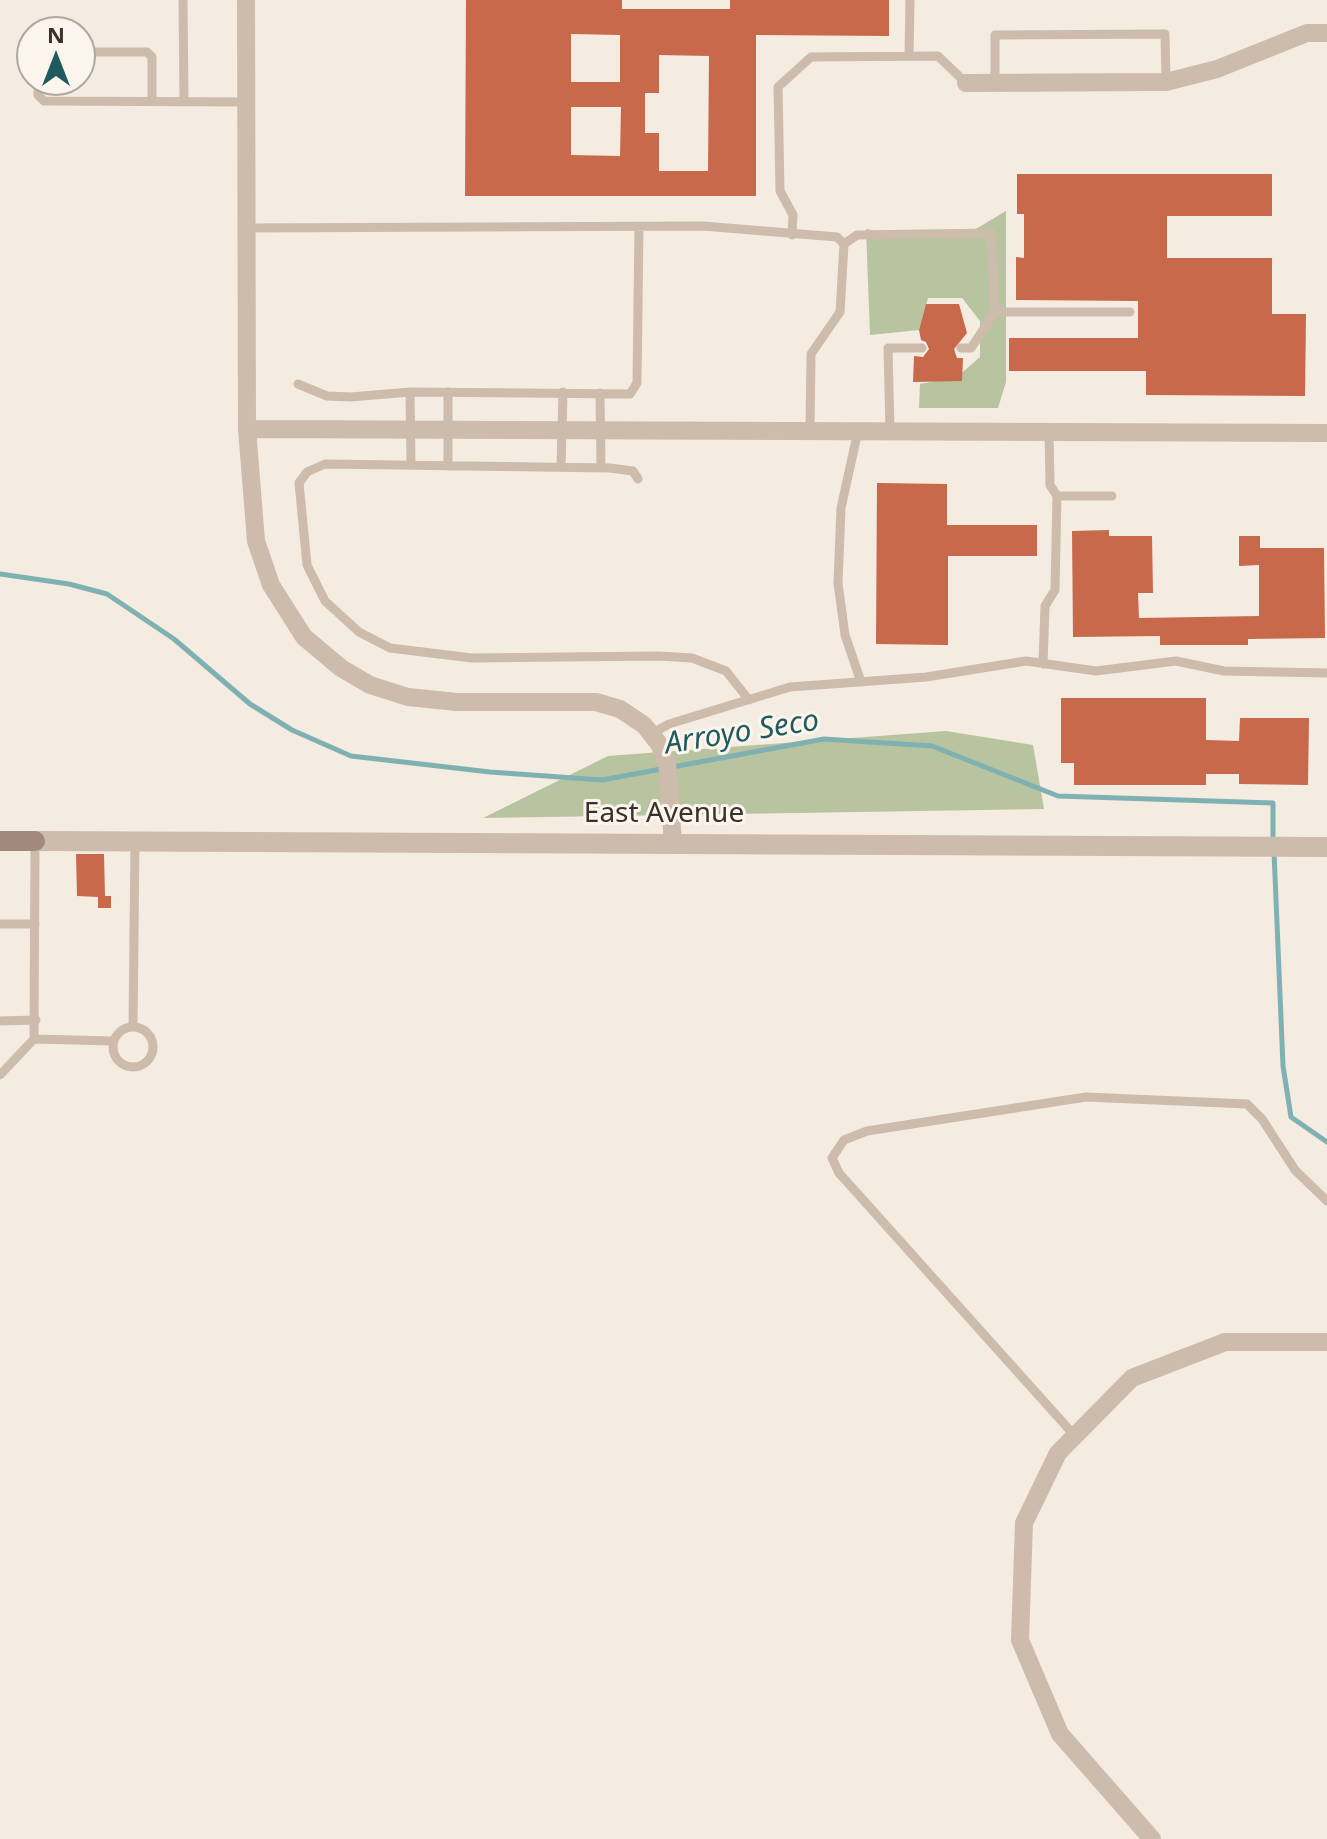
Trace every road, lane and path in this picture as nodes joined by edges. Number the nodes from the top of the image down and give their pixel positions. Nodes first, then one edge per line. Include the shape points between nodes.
1 (183, 0) edge
2 (246, 0) edge
3 (910, 0) edge
4 (1327, 33) edge
5 (96, 52) edge
6 (909, 56) junction
7 (1166, 82) junction
8 (966, 83) joint
9 (995, 83) junction
10 (39, 96) edge
11 (152, 102) junction
12 (184, 102) junction
13 (247, 102) junction
14 (639, 227) junction
15 (247, 228) junction
16 (792, 235) junction
17 (844, 244) junction
18 (995, 312) junction
19 (1130, 312) dead end
20 (922, 348) dead end
21 (961, 348) dead end
22 (298, 384) dead end
23 (410, 392) junction
24 (448, 392) junction
25 (563, 392) junction
26 (600, 393) junction
27 (247, 429) junction
28 (410, 429) junction
29 (448, 429) junction
30 (563, 430) junction
31 (601, 430) junction
32 (810, 431) junction
33 (858, 431) junction
34 (890, 431) junction
35 (1049, 432) junction
36 (1327, 433) edge
37 (411, 465) junction
38 (448, 466) junction
39 (561, 467) junction
40 (601, 468) junction
41 (638, 479) dead end
42 (1057, 496) junction
43 (1112, 496) dead end
44 (1043, 664) junction
45 (1327, 673) edge
46 (861, 682) junction
47 (749, 700) junction
48 (651, 734) junction
49 (0, 841) edge
50 (35, 841) junction
51 (135, 841) junction
52 (673, 842) junction
53 (1327, 847) edge
54 (0, 924) edge
55 (35, 924) junction
56 (36, 1020) junction
57 (0, 1021) edge
58 (133, 1027) junction
59 (34, 1039) junction
60 (113, 1041) junction
61 (0, 1075) edge
62 (1327, 1201) edge
63 (1327, 1342) edge
64 (1075, 1436) junction
65 (1152, 1839) edge

1 - 12 lane
2 - 13 street
3 - 6 lane
4 - 7 street via 1307,33 1217,69
5 - 11 lane via 147,52 152,57
6 - 8 lane via 938,56
6 - 16 lane via 811,57 778,87 780,191 793,215
7 - 9 street
7 - 9 lane via 1165,34 995,35
8 - 9 street
10 - 11 lane via 44,101
11 - 12 lane
12 - 13 lane
13 - 15 street
14 - 15 lane
14 - 16 lane via 738,228
14 - 26 lane via 637,383 630,394
15 - 27 street
16 - 17 lane via 837,237
17 - 18 lane via 857,235 991,233
17 - 32 lane via 840,312 811,354
18 - 19 lane
18 - 21 lane via 971,348
20 - 34 lane via 888,348
22 - 23 lane via 333,397
23 - 24 lane
23 - 28 lane
24 - 25 lane
24 - 29 lane
25 - 26 lane
25 - 30 lane
26 - 31 lane
27 - 28 street
27 - 48 street via 256,541 271,585 304,637 341,668 370,685 408,697 596,702 620,709
28 - 29 street
28 - 37 lane
29 - 30 street
29 - 38 lane
30 - 31 street
30 - 39 lane
31 - 32 street
31 - 40 lane
32 - 33 street
33 - 34 street
33 - 46 lane via 841,508 838,583 845,635
34 - 35 street
35 - 36 street
35 - 42 lane via 1050,485
37 - 38 lane
37 - 47 lane via 325,464 307,472 299,483 307,565 325,601 359,632 390,648 472,658 692,658 726,671
38 - 39 lane
39 - 40 lane
40 - 41 lane via 633,471
42 - 43 lane
42 - 44 lane via 1055,590 1045,606
44 - 45 lane via 1096,671 1176,661 1224,671
44 - 46 lane via 1026,661
46 - 47 lane via 809,684
47 - 48 lane
48 - 52 street via 667,762
49 - 50 main road, East Avenue
50 - 51 street, East Avenue
50 - 55 lane
51 - 52 street, East Avenue
51 - 58 lane
52 - 53 street, East Avenue
54 - 55 lane
55 - 56 lane
56 - 57 lane
56 - 59 lane
58 - 60 lane
58 - 60 lane via 146,1031 153,1043 142,1066 128,1067 117,1060
59 - 60 lane
59 - 61 lane
62 - 64 lane via 1295,1170 1247,1104 1086,1097 867,1131 844,1140 832,1158 839,1173
63 - 64 street via 1225,1342 1132,1378
64 - 65 street via 1058,1453 1024,1523 1020,1640 1060,1734

